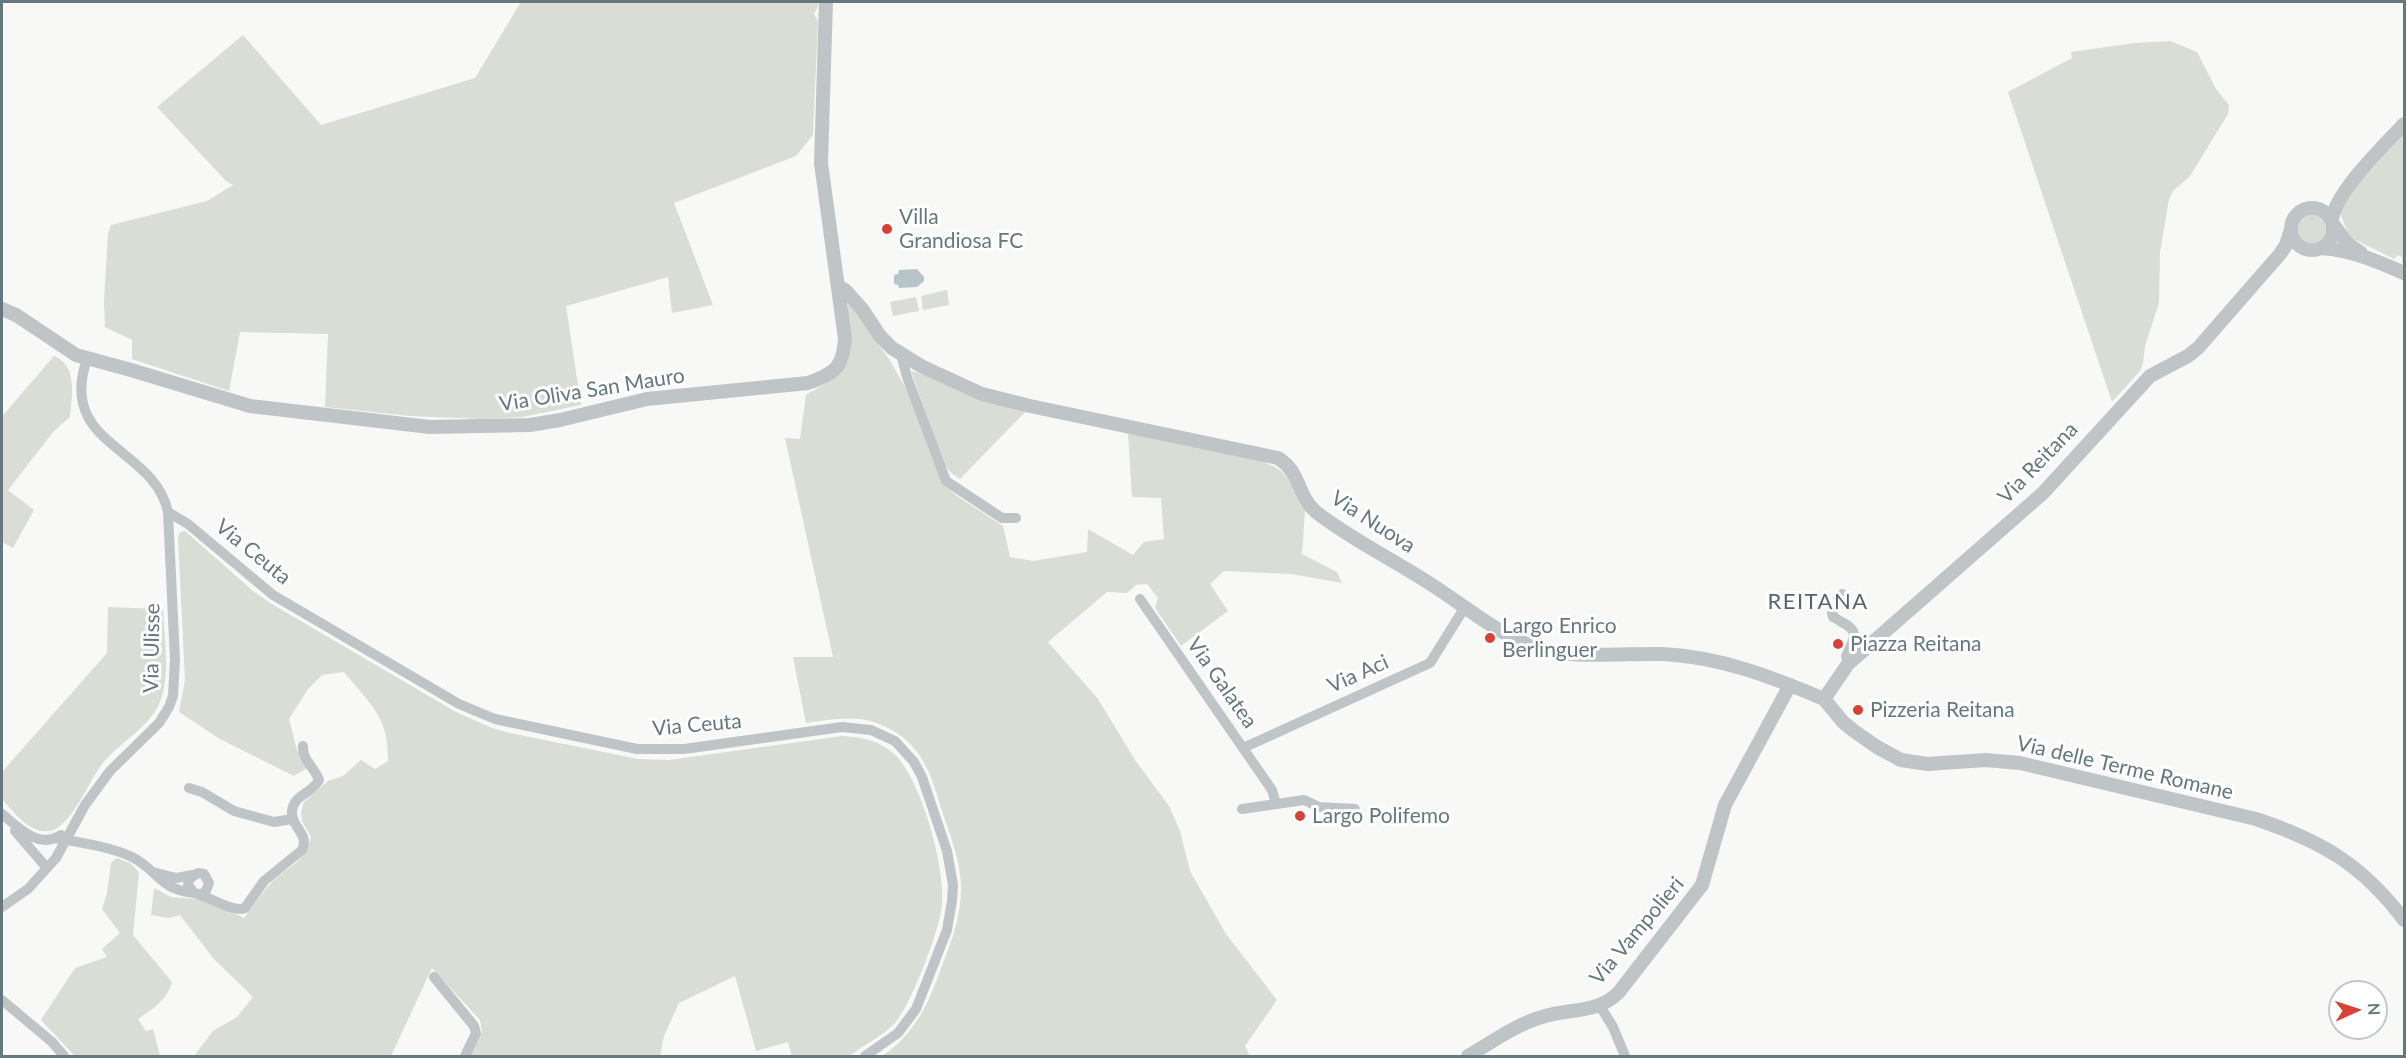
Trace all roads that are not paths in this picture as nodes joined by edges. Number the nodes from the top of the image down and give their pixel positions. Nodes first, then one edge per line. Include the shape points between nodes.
1 (826, 2) edge
2 (2404, 124) edge
3 (2343, 193) junction
4 (2312, 207) junction
5 (2332, 222) junction
6 (2291, 229) junction
7 (2315, 249) junction
8 (2280, 254) junction
9 (2365, 256) junction
10 (2404, 273) edge
11 (838, 286) junction
12 (2, 309) edge
13 (901, 354) junction
14 (87, 359) junction
15 (168, 512) junction
16 (1016, 518) dead end
17 (1842, 594) dead end
18 (1140, 599) dead end
19 (1465, 607) junction
20 (1848, 663) junction
21 (1790, 685) junction
22 (1824, 699) junction
23 (303, 746) dead end
24 (1243, 748) junction
25 (189, 788) dead end
26 (1276, 804) junction
27 (1242, 809) dead end
28 (1355, 809) dead end
29 (292, 819) junction
30 (35, 839) junction
31 (61, 839) junction
32 (56, 858) junction
33 (47, 868) junction
34 (153, 872) junction
35 (193, 875) junction
36 (209, 883) junction
37 (197, 894) junction
38 (227, 905) junction
39 (2, 907) edge
40 (2404, 920) edge
41 (434, 977) dead end
42 (2, 1000) edge
43 (1600, 1006) junction
44 (64, 1056) edge
45 (465, 1056) edge
46 (865, 1056) edge
47 (1468, 1056) edge
48 (1625, 1056) edge

1 - 11 street, Via Oliva San Mauro via 821,163
2 - 3 street
3 - 4 street
3 - 5 street via 2333,209
4 - 5 street via 2324,211
4 - 6 street via 2295,216
5 - 7 street via 2331,238
5 - 9 street via 2348,243
6 - 7 street via 2294,240
6 - 8 street, Via Reitana
7 - 8 street
7 - 9 street
8 - 20 street, Via Reitana via 2198,348 2150,376 2043,493
9 - 10 street
11 - 13 street, Via Nuova via 862,309 880,336
11 - 14 street, Via Oliva San Mauro via 844,352 829,375 788,386 647,399 530,425 430,427 269,410
12 - 14 street, Via Oliva San Mauro
13 - 16 street via 946,481 1002,518
13 - 19 street, Via Nuova via 982,394 1278,458 1293,470 1309,505 1317,513
14 - 15 street, Via Ulisse via 80,392 85,414 93,427 157,485
15 - 31 street, Via Ulisse via 173,696 159,723 110,771
15 - 46 street, Via Ceuta via 273,595 459,704 495,719 637,749 684,749 842,727 871,730 895,741 922,777 947,851 952,901 947,930 916,1009 898,1033
17 - 20 street via 1832,613 1851,626 1855,634 1846,656
18 - 24 street, Via Galatea
19 - 21 street, Via Nuova via 1502,631 1544,650 1694,657 1737,666
19 - 24 street, Via Aci via 1430,663
20 - 22 street, Via Reitana
21 - 22 street, Via Nuova
21 - 43 street, Via Vampolieri via 1725,805 1702,885 1620,992
22 - 40 street, Via delle Terme Romane via 1854,731 1901,760 1928,764 1985,760 2020,763 2282,828 2336,853 2381,891
23 - 29 street via 306,760 319,780 296,802
24 - 26 street, Via Galatea via 1272,790
25 - 29 street via 234,811 274,822
26 - 27 street
26 - 28 street via 1304,800 1319,807
29 - 38 street via 304,836 302,850 264,882 245,908
30 - 31 street
30 - 32 street via 51,846
30 - 33 street via 2,814
31 - 32 street, Via Ulisse
31 - 34 street via 111,849
32 - 33 street, Via Ulisse
33 - 39 street, Via Ulisse via 28,889
34 - 35 street via 176,878
34 - 37 street via 174,890
35 - 36 street via 204,874
35 - 37 street via 188,885
36 - 37 street via 208,889
36 - 38 street
37 - 38 street
41 - 45 street via 474,1026 476,1033
42 - 44 street
43 - 47 street, Via Vampolieri via 1540,1017
43 - 48 street

